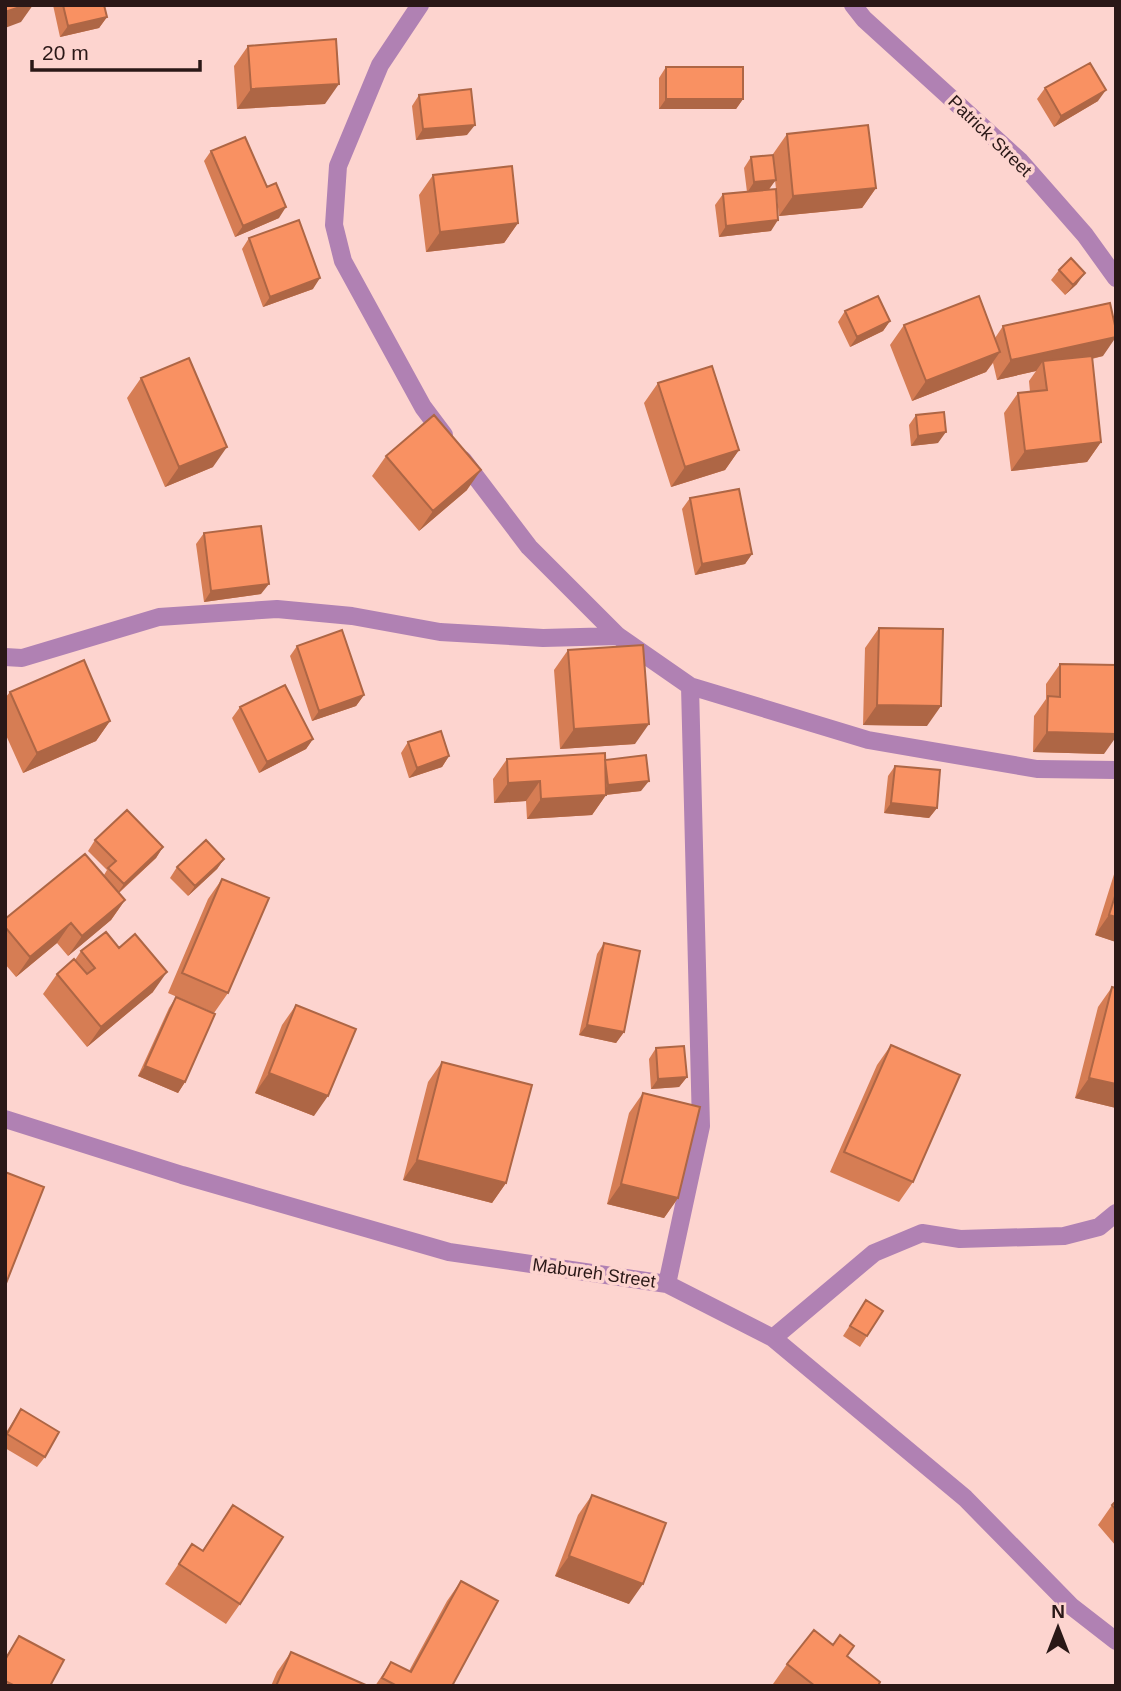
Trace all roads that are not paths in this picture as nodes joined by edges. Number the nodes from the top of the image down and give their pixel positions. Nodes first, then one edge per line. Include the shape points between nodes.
1 (420, 5) edge
2 (853, 5) edge
3 (1116, 278) edge
4 (618, 636) junction
5 (5, 657) edge
6 (690, 686) junction
7 (1116, 770) edge
8 (5, 1119) edge
9 (1116, 1213) edge
10 (667, 1284) junction
11 (773, 1338) junction
12 (1116, 1642) edge

1 - 4 street via 380,65 338,166 334,225 344,261 423,407 528,547
2 - 3 street, Patrick Street via 1020,161
4 - 5 street via 543,638 440,632 277,609 159,617 22,658
4 - 6 street
6 - 7 street via 868,740 1037,769
6 - 10 street via 701,1126
8 - 10 street, Mabureh Street via 449,1252
9 - 11 street via 1099,1227 1064,1236 960,1239 922,1233 874,1253
10 - 11 street, Mabureh Street
11 - 12 street, Mabureh Street via 965,1498 1071,1606

